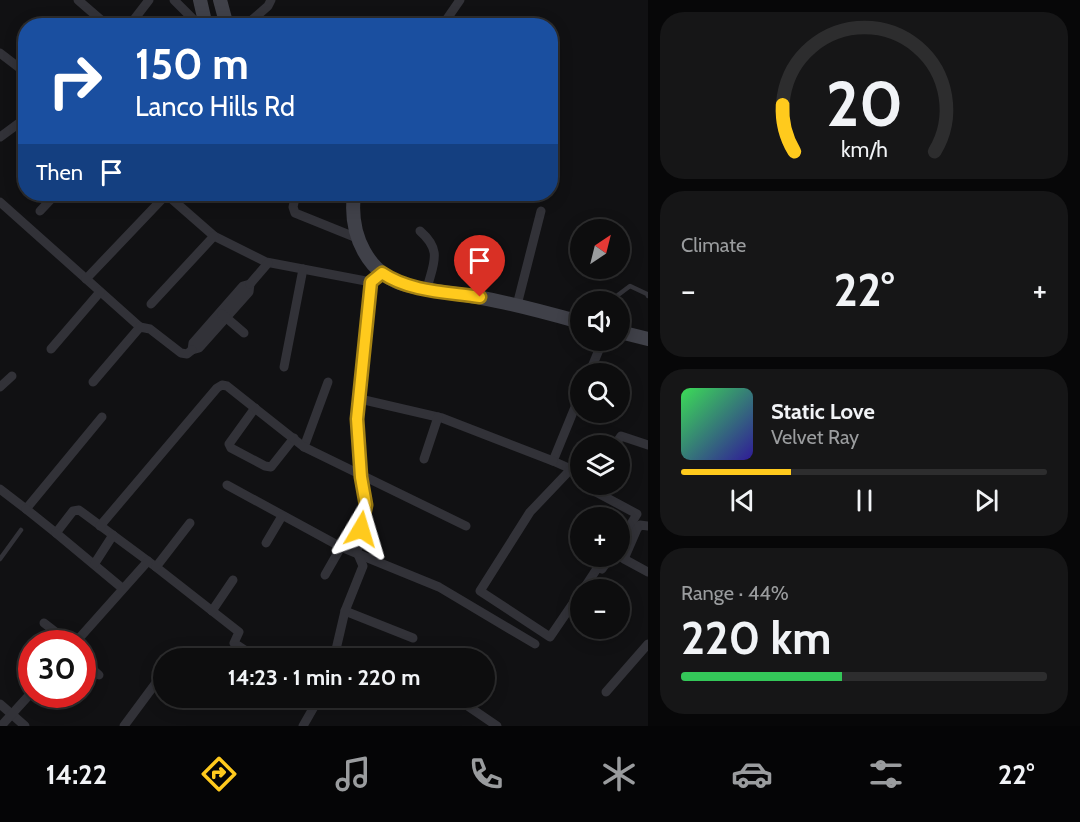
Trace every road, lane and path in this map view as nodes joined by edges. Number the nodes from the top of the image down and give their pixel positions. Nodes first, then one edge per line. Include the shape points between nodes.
1 (78, 0) edge
2 (149, 0) edge
3 (174, 0) edge
4 (200, 0) edge
5 (220, 0) edge
6 (271, 0) edge
7 (460, 0) edge
8 (99, 18) edge
9 (135, 18) edge
10 (192, 18) edge
11 (204, 18) edge
12 (225, 18) edge
13 (254, 18) edge
14 (448, 18) edge
15 (0, 53) edge
16 (18, 67) edge
17 (18, 124) edge
18 (0, 137) edge
19 (49, 201) edge
20 (160, 201) edge
21 (175, 201) edge
22 (294, 201) edge
23 (354, 201) edge
24 (0, 202) edge
25 (40, 211) dead end
26 (541, 211) dead end
27 (420, 231) dead end
28 (214, 236) junction
29 (357, 238) junction
30 (268, 262) junction
31 (303, 269) junction
32 (382, 273) junction
33 (86, 279) junction
34 (371, 282) junction
35 (427, 289) junction
36 (623, 291) edge
37 (100, 292) junction
38 (648, 296) edge
39 (151, 304) dead end
40 (517, 305) junction
41 (223, 315) junction
42 (570, 319) edge
43 (140, 327) junction
44 (648, 329) edge
45 (244, 333) dead end
46 (630, 334) edge
47 (648, 339) edge
48 (51, 349) dead end
49 (284, 367) dead end
50 (12, 376) dead end
51 (328, 381) dead end
52 (93, 382) dead end
53 (0, 387) edge
54 (360, 399) junction
55 (255, 408) junction
56 (102, 417) dead end
57 (438, 417) junction
58 (570, 419) edge
59 (294, 438) junction
60 (630, 439) edge
61 (648, 445) edge
62 (304, 447) junction
63 (424, 459) dead end
64 (553, 461) junction
65 (567, 472) junction
66 (570, 472) edge
67 (570, 475) edge
68 (361, 477) junction
69 (227, 485) dead end
70 (0, 489) edge
71 (602, 495) edge
72 (624, 507) edge
73 (26, 509) junction
74 (630, 510) edge
75 (282, 516) junction
76 (190, 523) dead end
77 (100, 526) junction
78 (466, 526) dead end
79 (630, 526) edge
80 (648, 526) edge
81 (21, 530) dead end
82 (56, 533) junction
83 (113, 535) junction
84 (266, 543) dead end
85 (341, 547) junction
86 (357, 552) junction
87 (0, 559) edge
88 (95, 563) junction
89 (152, 564) junction
90 (648, 572) edge
91 (326, 574) dead end
92 (233, 580) dead end
93 (122, 588) junction
94 (570, 608) edge
95 (345, 610) junction
96 (212, 611) junction
97 (44, 623) dead end
98 (53, 630) edge
99 (84, 630) edge
100 (413, 638) dead end
101 (535, 644) dead end
102 (648, 644) edge
103 (240, 648) edge
104 (336, 648) edge
105 (96, 672) edge
106 (99, 675) dead end
107 (153, 687) edge
108 (606, 692) dead end
109 (0, 704) edge
110 (18, 708) edge
111 (313, 708) edge
112 (471, 708) edge
113 (12, 715) junction
114 (2, 726) edge
115 (26, 726) edge
116 (124, 726) edge
117 (303, 726) edge
118 (497, 726) edge

1 - 8 street
2 - 9 street
3 - 10 street
4 - 11 street
5 - 12 street
6 - 13 street
7 - 14 street
15 - 16 street
17 - 18 street
19 - 25 street
20 - 33 street
21 - 28 street
22 - 29 street via 295,213
23 - 29 street
24 - 33 street
26 - 40 street
27 - 35 street via 430,239 435,252
28 - 30 street
28 - 39 street
29 - 32 street
30 - 31 street
30 - 41 street via 250,284 243,286
31 - 34 street
31 - 49 street
32 - 34 street
32 - 35 street via 408,286
33 - 37 street
34 - 54 street
35 - 40 street
36 - 38 lane via 630,286
37 - 43 street
37 - 48 street
40 - 42 street
41 - 43 street via 193,343 187,354
41 - 45 street
43 - 52 street
44 - 47 lane
46 - 47 street
50 - 53 street
51 - 62 street
54 - 57 street
54 - 68 street via 357,419
55 - 59 street
55 - 59 street via 229,444 231,448 271,467
55 - 77 street via 227,386 217,388
56 - 73 street
57 - 63 street
57 - 64 street
58 - 64 street
59 - 62 street
60 - 61 street
62 - 68 street
64 - 65 street
65 - 66 street
65 - 67 street
65 - 94 street via 530,512 480,591 550,637
68 - 78 street
68 - 86 street via 366,505
69 - 75 street
70 - 73 street
71 - 72 street
73 - 82 street
74 - 79 street via 637,514
75 - 84 street
75 - 85 street
76 - 89 street
77 - 82 street via 78,510
77 - 83 street
80 - 90 street via 640,525 624,559
81 - 87 lane
82 - 88 street
83 - 88 street
83 - 89 street
85 - 86 street
85 - 91 street
86 - 95 street via 363,566
86 - 101 street via 439,587
88 - 93 street
89 - 93 street
89 - 96 street
92 - 96 street
93 - 99 street
95 - 100 street
95 - 104 street
96 - 103 street via 239,632 234,644
97 - 98 street
102 - 108 street
105 - 106 street
107 - 116 street
109 - 113 street
110 - 113 street
111 - 117 street
112 - 118 street
113 - 114 street
113 - 115 street

